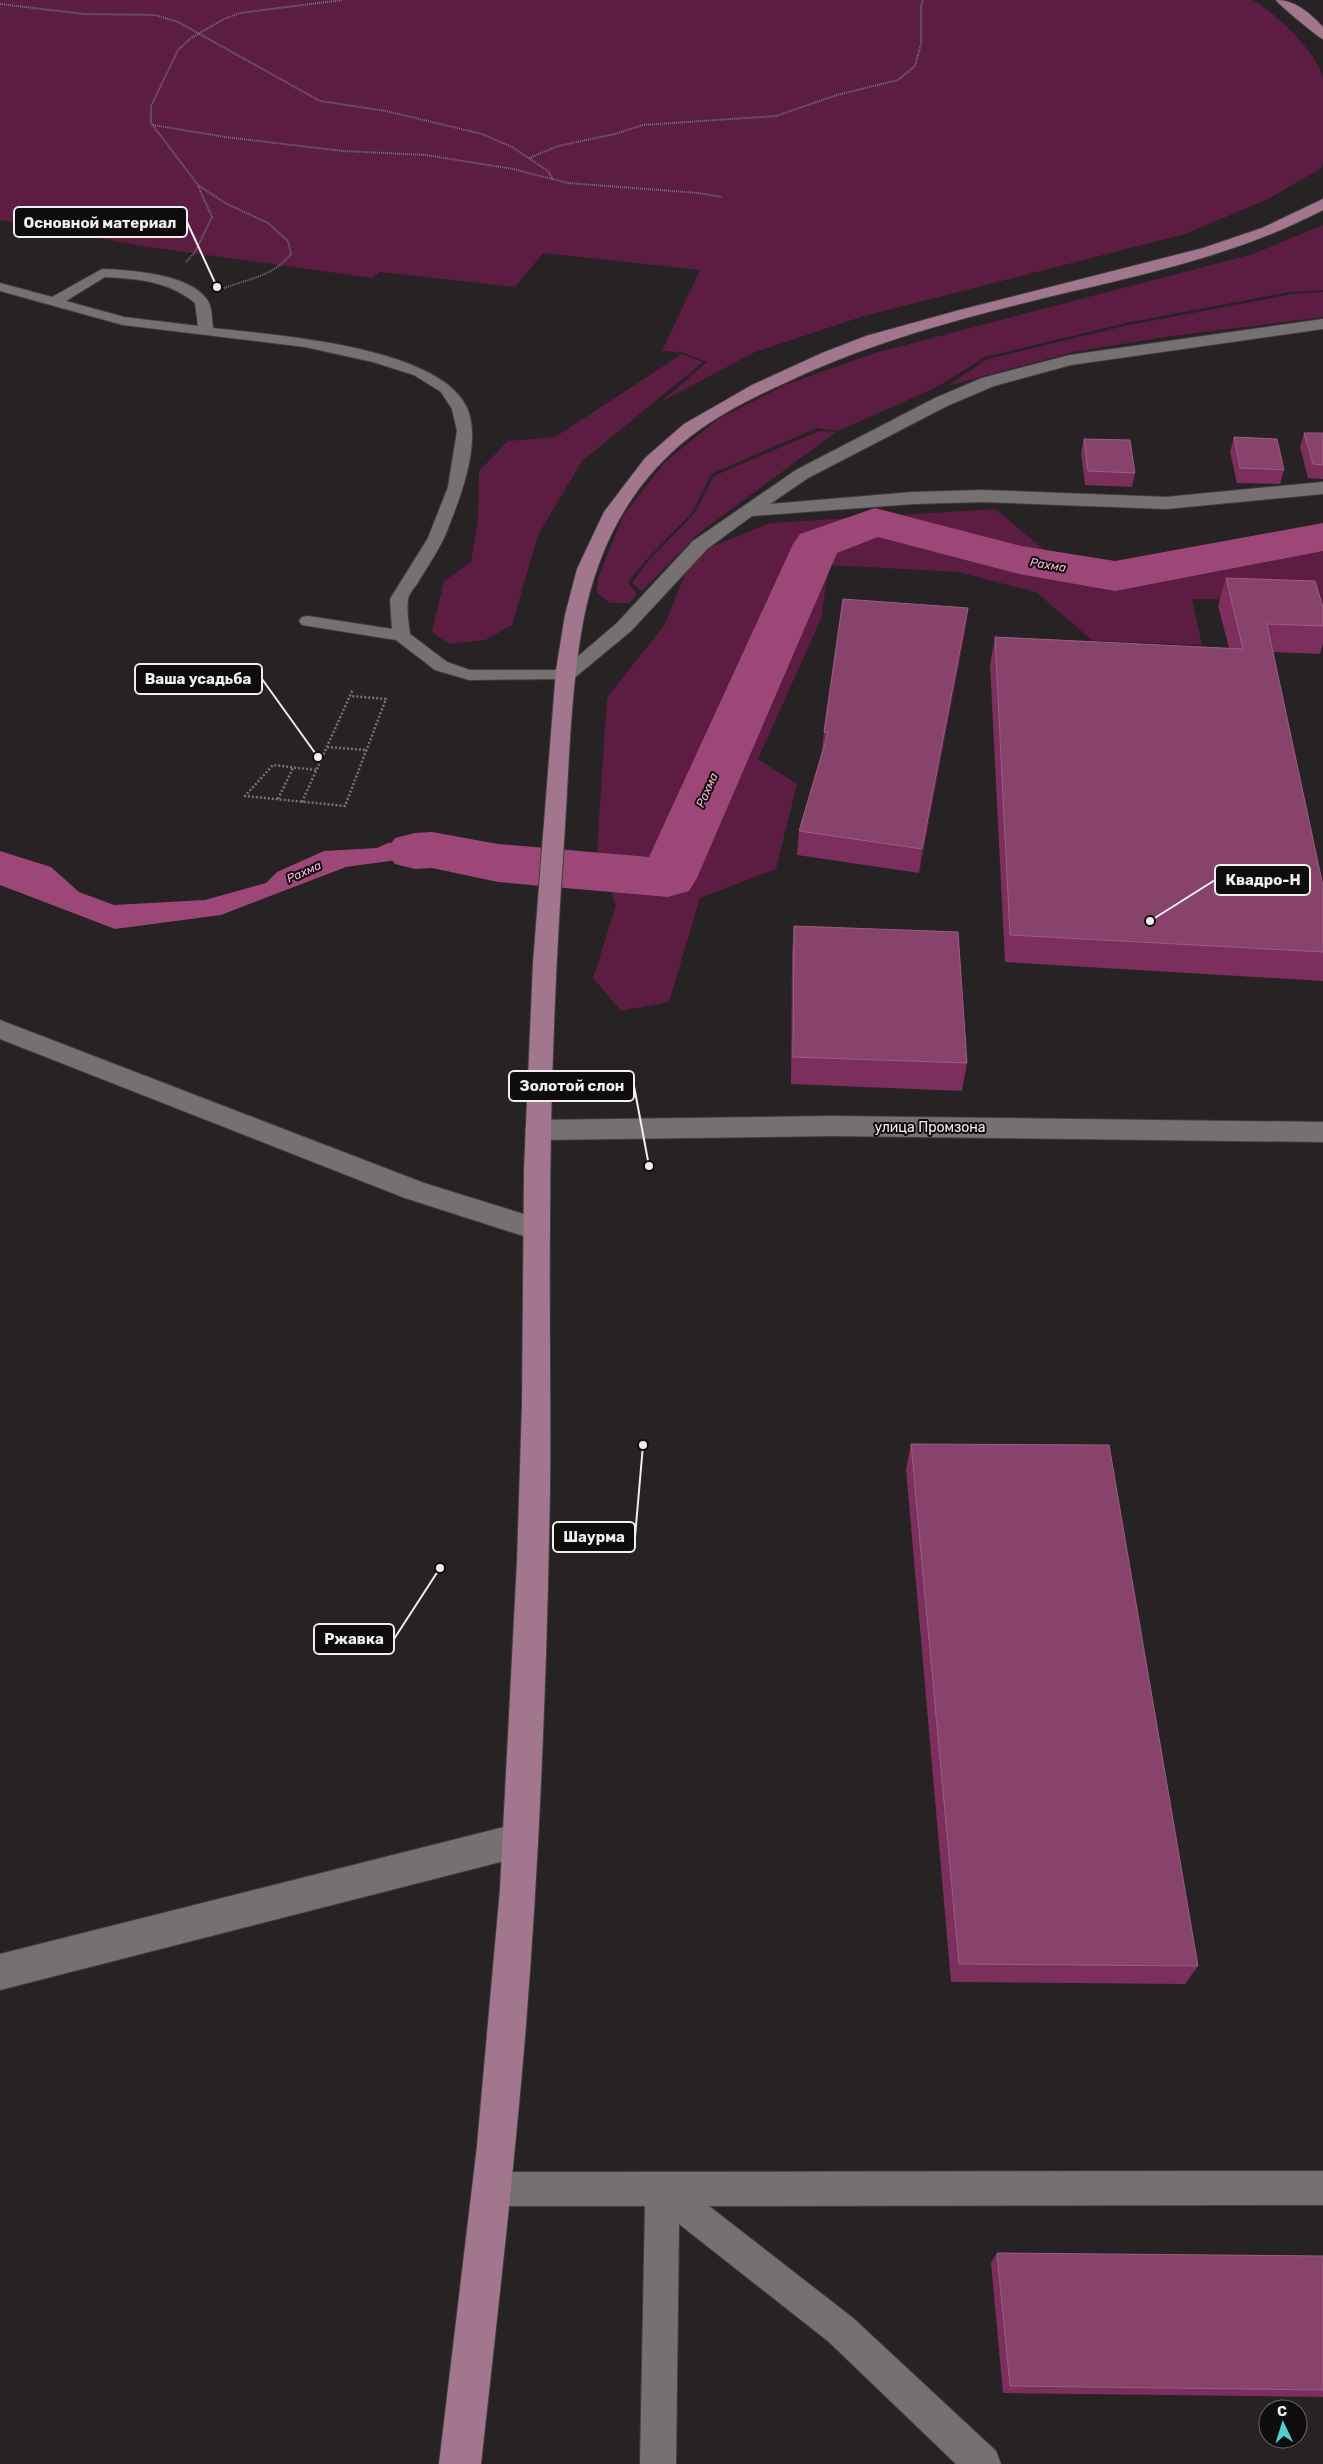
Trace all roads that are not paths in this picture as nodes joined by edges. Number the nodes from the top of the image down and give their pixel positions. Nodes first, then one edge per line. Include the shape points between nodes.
1 (1282, 0) edge
2 (1323, 35) edge
3 (1323, 204) edge
4 (0, 287) edge
5 (54, 302) junction
6 (1323, 324) edge
7 (206, 331) junction
8 (1323, 488) edge
9 (747, 511) junction
10 (308, 621) dead end
11 (401, 636) junction
12 (566, 675) junction
13 (0, 1029) edge
14 (538, 1130) junction
15 (1323, 1132) edge
16 (536, 1230) junction
17 (520, 1840) junction
18 (0, 1972) edge
19 (1323, 2188) edge
20 (491, 2189) junction
21 (662, 2190) junction
22 (460, 2464) edge
23 (658, 2464) edge
24 (983, 2464) edge

1 - 2 main road
3 - 12 main road via 1268,231 1167,263 882,336 818,360 748,393 707,417 665,448 629,490 606,525 580,592
4 - 5 lane
5 - 7 lane via 123,321
5 - 7 lane via 102,272 145,274 187,289 202,302
6 - 9 street via 1070,360 988,382 941,402 802,474
7 - 11 lane via 305,343 377,358 419,372 446,389 460,409 465,431 456,487 436,538 399,599
8 - 9 street via 1204,502 982,496
9 - 12 street via 700,545 624,627
10 - 11 lane
11 - 12 lane via 441,666 469,675
12 - 14 main road via 547,926
13 - 16 street via 415,1191
14 - 15 street, улица Промзона via 671,1126 1054,1127
14 - 16 main road
16 - 17 main road via 535,1464
17 - 18 street
17 - 20 main road via 513,1961
19 - 21 lane
20 - 21 lane
20 - 22 main road
21 - 23 lane
21 - 24 lane via 841,2330

